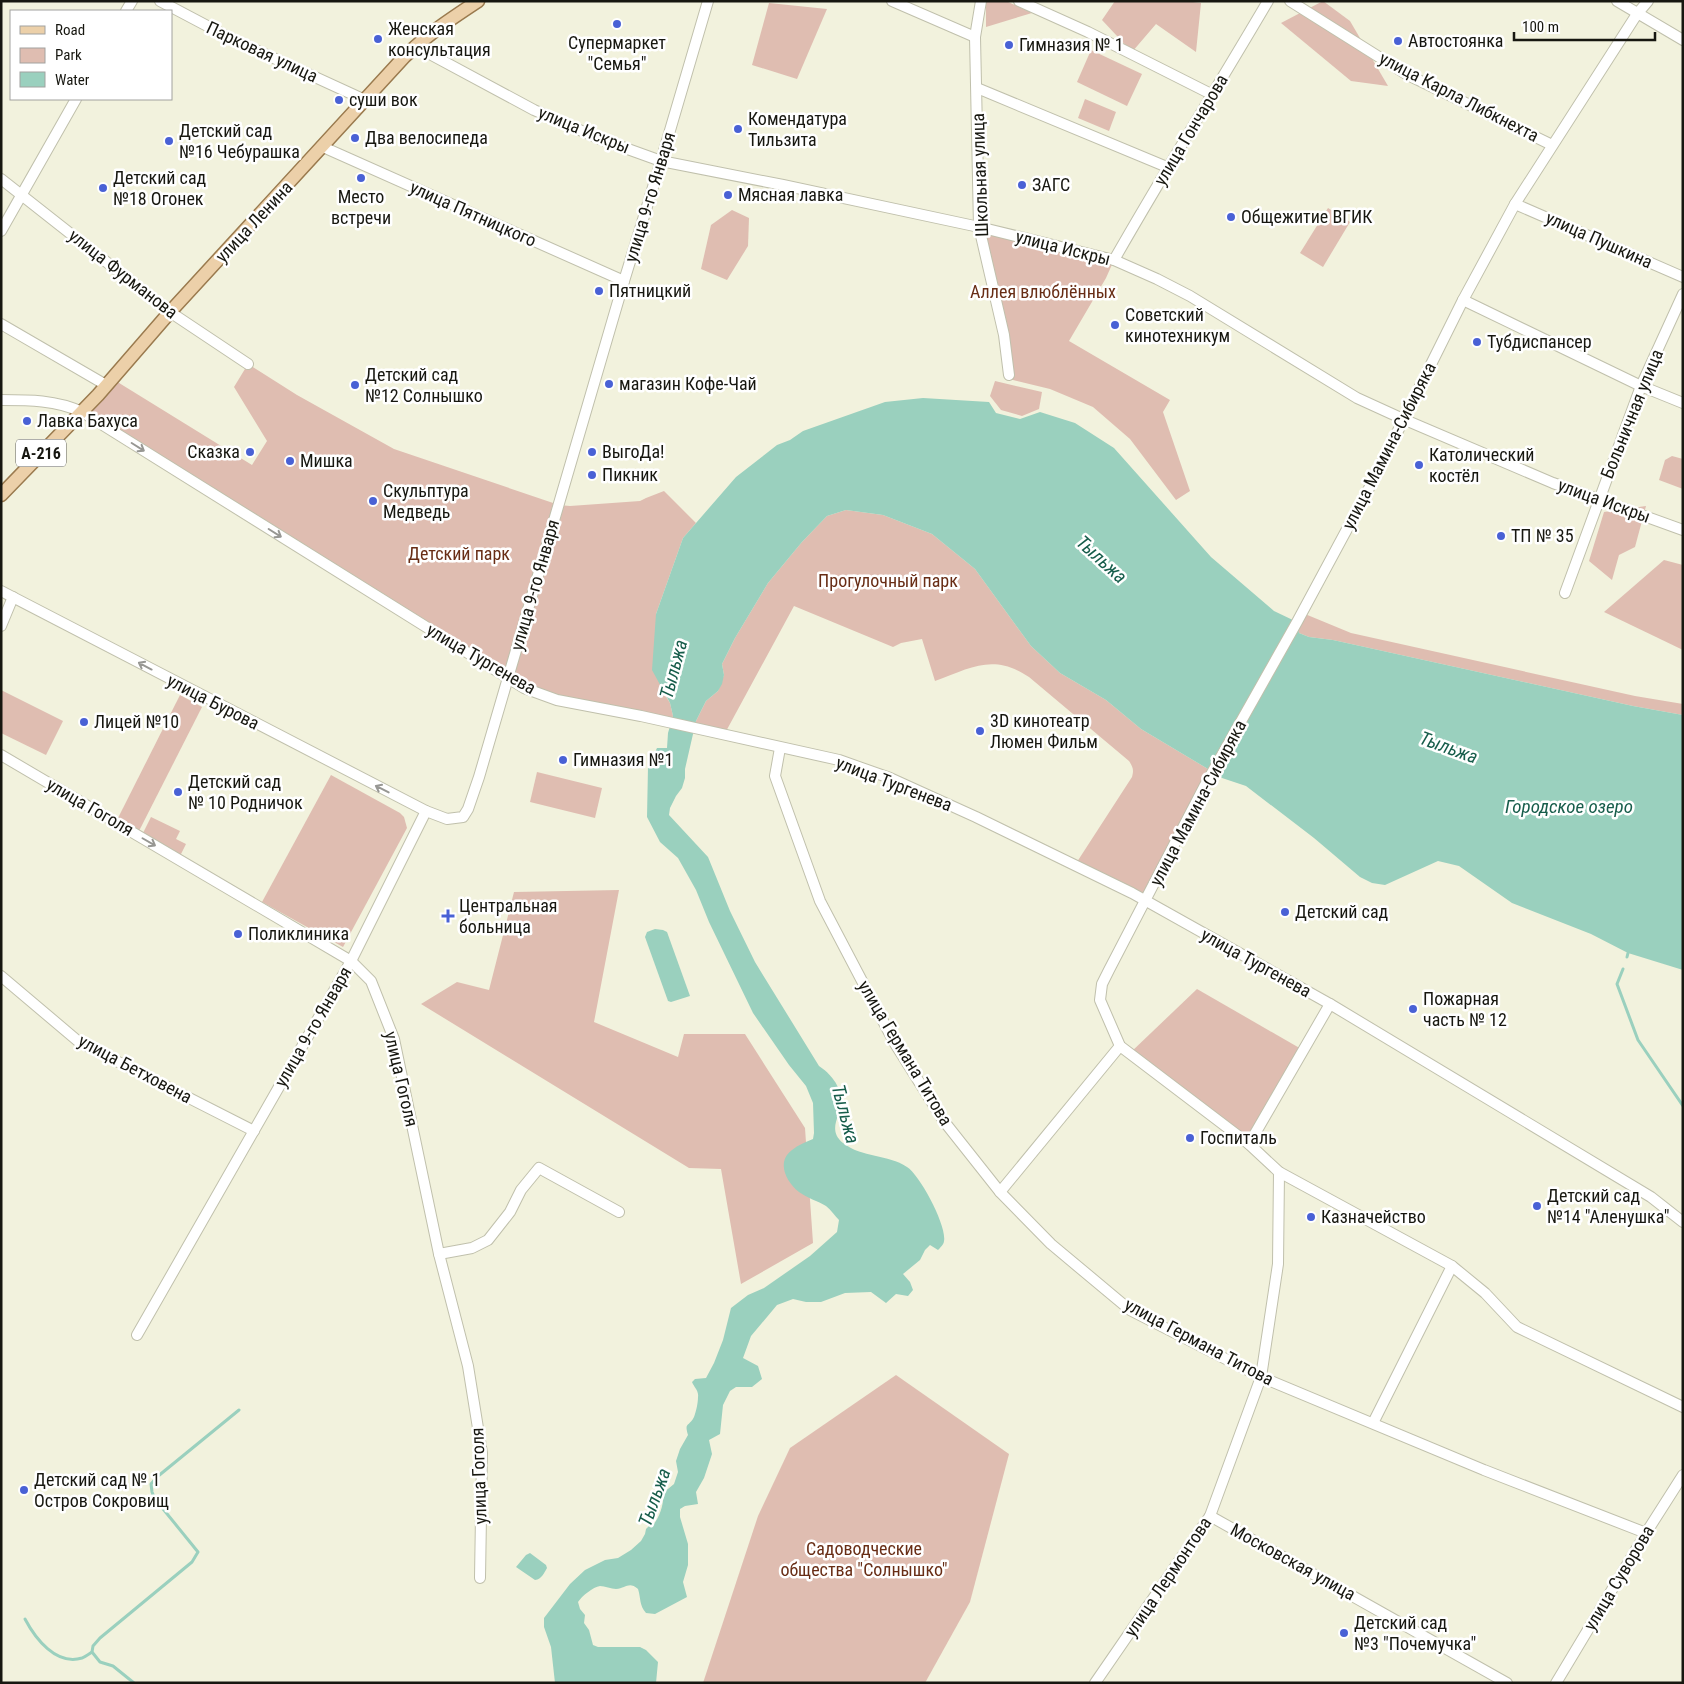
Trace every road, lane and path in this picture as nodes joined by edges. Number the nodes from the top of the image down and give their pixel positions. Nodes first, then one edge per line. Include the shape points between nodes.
1 (160, 1) edge
2 (478, 1) edge
3 (708, 1) edge
4 (892, 1) edge
5 (981, 1) edge
6 (1019, 1) edge
7 (1268, 1) edge
8 (1290, 1) edge
9 (1617, 1) edge
10 (1648, 1) edge
11 (1637, 14) junction
12 (975, 37) junction
13 (1683, 40) edge
14 (416, 46) junction
15 (977, 88) junction
16 (1213, 95) junction
17 (75, 100) edge
18 (365, 100) junction
19 (1552, 145) junction
20 (323, 147) junction
21 (661, 161) junction
22 (1168, 166) junction
23 (1, 179) edge
24 (21, 195) junction
25 (1515, 204) junction
26 (979, 227) junction
27 (1, 231) edge
28 (1114, 260) junction
29 (1683, 277) edge
30 (624, 281) junction
31 (1683, 294) edge
32 (1462, 300) junction
33 (170, 312) junction
34 (1, 324) edge
35 (248, 364) dead end
36 (1009, 376) dead end
37 (106, 385) junction
38 (1641, 386) junction
39 (1, 400) edge
40 (1683, 404) edge
41 (82, 412) junction
42 (1402, 419) junction
43 (1, 495) edge
44 (1598, 500) junction
45 (1683, 530) edge
46 (1, 590) edge
47 (1565, 593) dead end
48 (13, 597) junction
49 (1, 626) edge
50 (509, 679) junction
51 (780, 748) junction
52 (1, 755) edge
53 (426, 811) junction
54 (1146, 901) junction
55 (351, 961) junction
56 (1, 976) edge
57 (1330, 1004) junction
58 (1120, 1046) junction
59 (254, 1131) junction
60 (1249, 1144) junction
61 (1279, 1172) junction
62 (1000, 1192) junction
63 (618, 1212) dead end
64 (1683, 1222) edge
65 (440, 1254) junction
66 (1452, 1266) junction
67 (137, 1334) dead end
68 (1261, 1377) junction
69 (1683, 1407) edge
70 (1373, 1423) junction
71 (1683, 1475) edge
72 (1210, 1516) junction
73 (1646, 1532) junction
74 (480, 1578) dead end
75 (1095, 1683) edge
76 (1507, 1683) edge
77 (1556, 1683) edge

1 - 18 street, Парковая улица via 230,38
2 - 14 main road, улица Ленина / А-216
3 - 21 street, улица 9-го Января
4 - 12 street
5 - 12 street, Школьная улица
6 - 16 street
7 - 16 street, улица Гончарова
8 - 19 street, улица Карла Либкнехта via 1406,74
9 - 11 street
10 - 11 street, улица Мамина-Сибиряка
11 - 13 street
11 - 19 street, улица Мамина-Сибиряка
12 - 15 street, Школьная улица
14 - 18 main road, улица Ленина / А-216
14 - 21 street, улица Искры via 534,110
15 - 22 street
15 - 26 street, Школьная улица
16 - 22 street, улица Гончарова
17 - 24 street
18 - 20 main road, улица Ленина / А-216
19 - 25 street, улица Мамина-Сибиряка
20 - 30 street, улица Пятницкого
20 - 33 main road, улица Ленина / А-216
21 - 26 street, улица Искры
21 - 30 street, улица 9-го Января
22 - 28 street, улица Гончарова
23 - 24 street, улица Фурманова
24 - 27 street
24 - 33 street, улица Фурманова
25 - 29 street, улица Пушкина
25 - 32 street, улица Мамина-Сибиряка
26 - 28 street, улица Искры
26 - 36 street, Школьная улица via 1004,335
28 - 42 street, улица Искры via 1190,296 1357,398
30 - 50 street, улица 9-го Января
31 - 38 street, Больничная улица
32 - 38 street
32 - 42 street, улица Мамина-Сибиряка
33 - 35 street, улица Фурманова
33 - 37 main road, улица Ленина / А-216
34 - 37 street
37 - 41 main road, улица Ленина / А-216
38 - 40 street
38 - 44 street, Больничная улица
39 - 41 street, улица Тургенева via 55,403
41 - 43 main road, А-216
41 -> 50 street, улица Тургенева
42 - 44 street, улица Искры
42 - 54 street, улица Мамина-Сибиряка via 1374,479 1204,787
44 - 45 street, улица Искры
44 - 47 street, Больничная улица
46 - 48 street, улица Бурова
48 - 49 street
53 -> 48 street, улица Бурова
50 - 51 street, улица Тургенева via 557,700
50 - 53 street, улица 9-го Января via 479,777 463,817 447,819
51 - 54 street, улица Тургенева via 839,760 890,778
51 - 62 street, улица Германа Титова via 775,776 820,901 894,1042 923,1089 943,1120
52 -> 55 street, улица Гоголя
53 - 55 street, улица 9-го Января
54 - 57 street, улица Тургенева
54 - 58 street, улица Мамина-Сибиряка via 1102,984 1100,1000
55 - 59 street, улица 9-го Января
55 - 65 street, улица Гоголя via 371,981 394,1038
56 - 59 street, улица Бетховена via 79,1042
57 - 60 street
57 - 64 street, улица Тургенева via 1651,1197
58 - 60 street
58 - 62 street
59 - 67 street, улица 9-го Января
60 - 61 street
61 - 66 street
61 - 68 street, улица Лермонтова via 1278,1264
62 - 68 street, улица Германа Титова via 1051,1244 1130,1310
63 - 65 street via 539,1168 488,1240 472,1248
65 - 74 street, улица Гоголя via 468,1366 480,1439
66 - 69 street via 1485,1293 1517,1326
66 - 70 street
68 - 70 street, улица Германа Титова
68 - 72 street, улица Лермонтова
70 - 73 street, улица Германа Титова
71 - 73 street, улица Суворова
72 - 75 street, улица Лермонтова
72 - 76 street, Московская улица
73 - 77 street, улица Суворова

